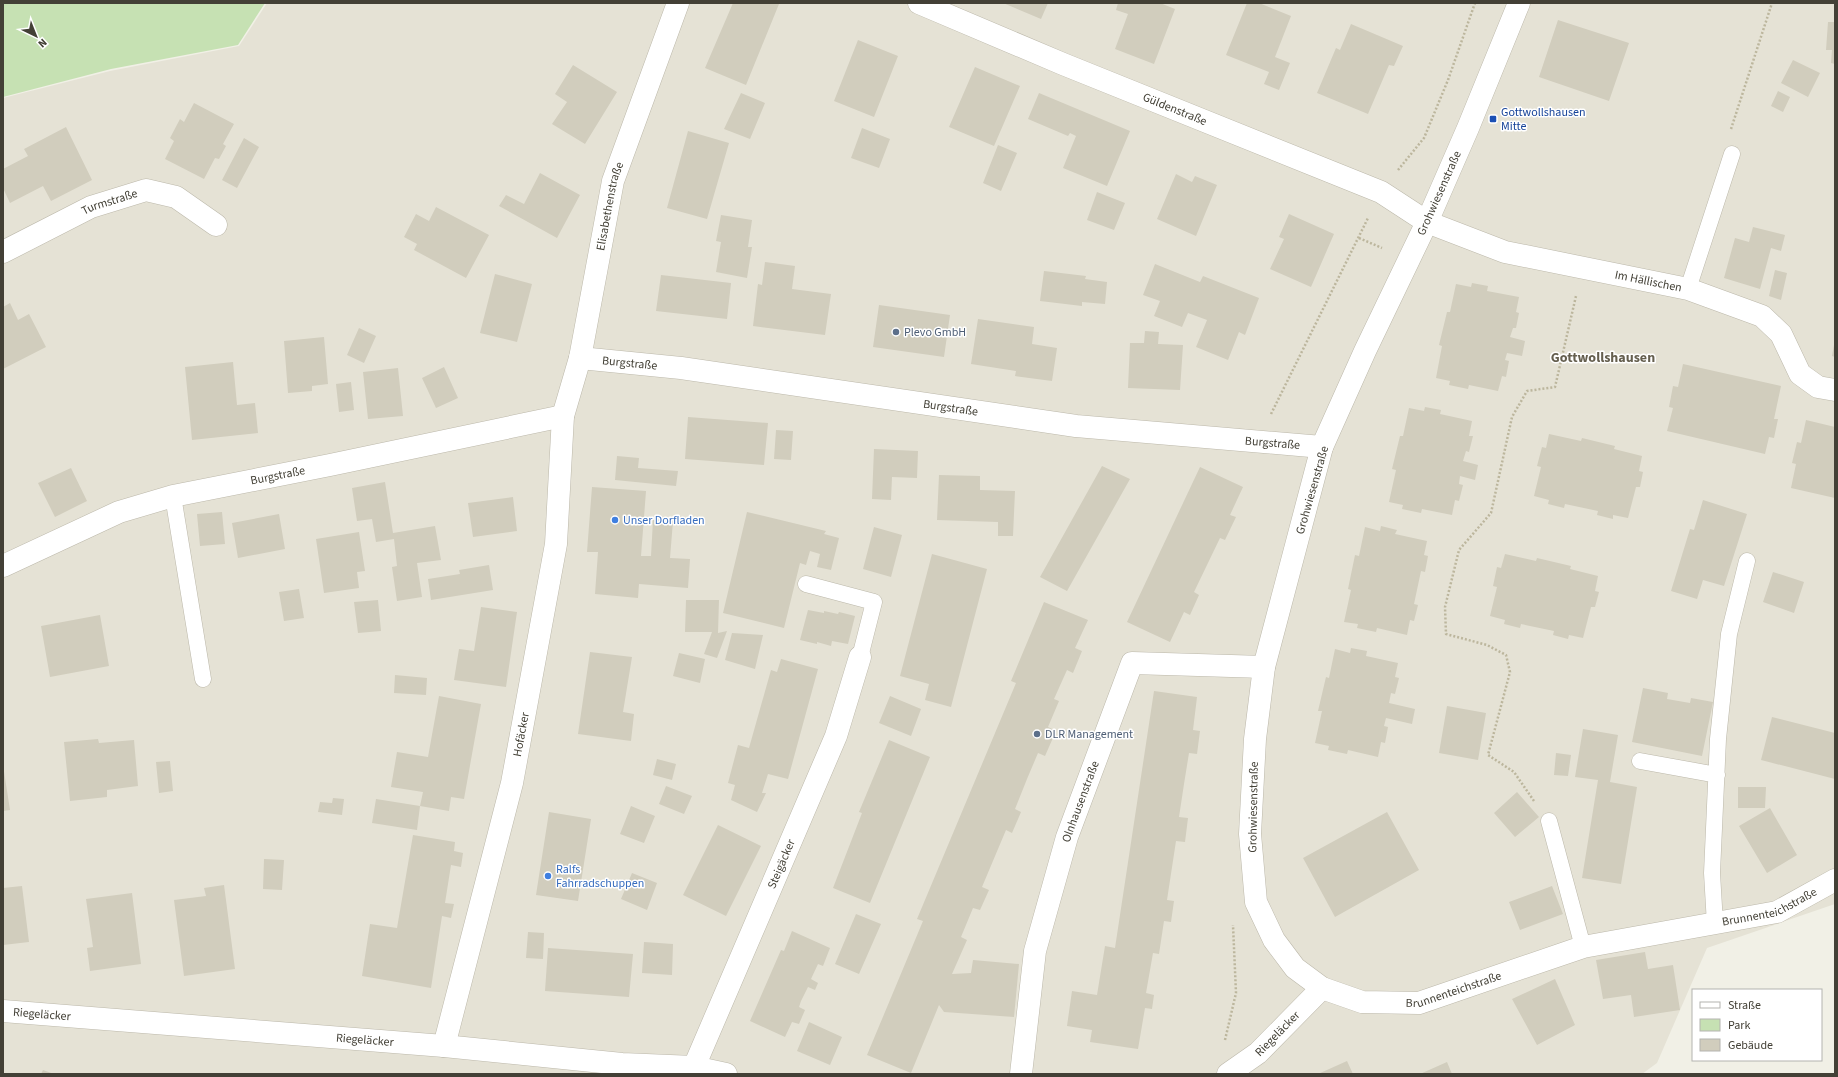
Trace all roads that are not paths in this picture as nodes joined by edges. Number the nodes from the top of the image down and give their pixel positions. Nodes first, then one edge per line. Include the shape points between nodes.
1 (678, 3) edge
2 (919, 3) edge
3 (1518, 3) edge
4 (1732, 154) road end
5 (1427, 222) junction
6 (216, 225) dead end
7 (3, 252) edge
8 (1688, 289) junction
9 (580, 358) junction
10 (1835, 390) edge
11 (563, 416) junction
12 (1322, 447) junction
13 (173, 496) junction
14 (1748, 561) dead end
15 (3, 566) edge
16 (806, 584) dead end
17 (860, 657) joint
18 (1264, 667) junction
19 (203, 680) dead end
20 (1640, 761) dead end
21 (1717, 775) junction
22 (1549, 821) road end
23 (1835, 880) edge
24 (1715, 924) junction
25 (1583, 947) junction
26 (1322, 988) junction
27 (3, 1011) edge
28 (444, 1046) junction
29 (694, 1067) junction
30 (726, 1074) edge
31 (1021, 1074) edge
32 (1228, 1074) edge

1 - 9 street, Elisabethenstraße via 612,180
2 - 5 street, Güldenstraße via 1381,192
3 - 5 street, Grohwiesenstraße
4 - 8 lane
5 - 8 street, Im Hällischen via 1505,252
5 - 12 street, Grohwiesenstraße via 1380,317
6 - 7 street, Turmstraße via 176,197 146,190 91,207
8 - 10 street, Im Hällischen via 1762,316 1781,334 1800,374 1818,388
9 - 11 street, Elisabethenstraße
9 - 12 street, Burgstraße via 682,368 1076,426
11 - 13 street, Burgstraße
11 - 28 street, Hofäcker via 556,544 512,783
12 - 18 street, Grohwiesenstraße
13 - 15 street, Burgstraße via 119,512
13 - 19 lane
14 - 21 lane via 1729,634 1718,739
16 - 17 lane via 874,602
17 - 29 street, Steigäcker via 836,736
18 - 26 street, Grohwiesenstraße via 1255,738 1250,834 1256,902 1274,940 1295,968
18 - 31 street, Olnhausenstraße via 1132,663 1067,837 1035,951
20 - 21 lane
21 - 24 lane via 1712,873
22 - 25 lane
23 - 24 street, Brunnenteichstraße via 1777,912
24 - 25 street, Brunnenteichstraße
25 - 26 street, Brunnenteichstraße via 1419,1003 1362,1002
26 - 32 street, Riegeläcker via 1258,1053
27 - 28 street, Riegeläcker
28 - 29 street, Riegeläcker via 622,1064
29 - 30 street, Riegeläcker

